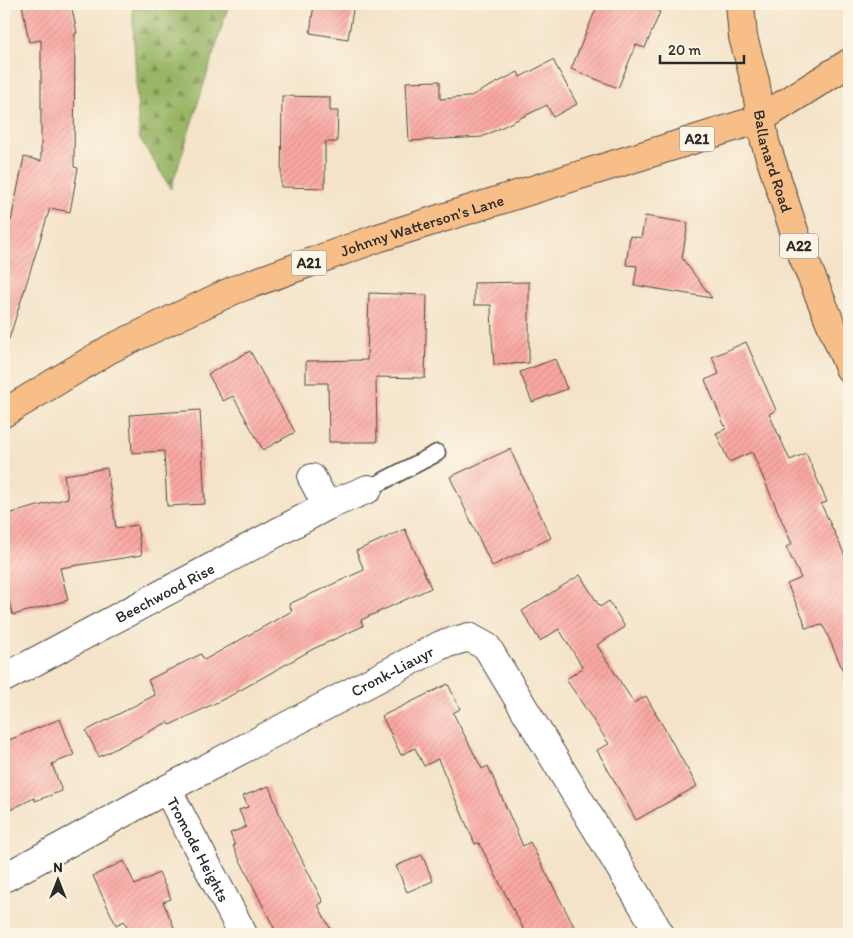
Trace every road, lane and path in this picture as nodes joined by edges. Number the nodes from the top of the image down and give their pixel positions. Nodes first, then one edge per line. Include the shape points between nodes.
1 (740, 4) edge
2 (849, 63) edge
3 (760, 119) junction
4 (849, 368) edge
5 (4, 413) edge
6 (437, 453) dead end
7 (312, 478) dead end
8 (368, 489) joint
9 (327, 506) junction
10 (4, 678) edge
11 (167, 789) junction
12 (4, 878) edge
13 (243, 934) edge
14 (660, 934) edge

1 - 3 main road, Ballanard Road / A22 via 743,37 755,81
2 - 3 main road, Johnny Watterson's Lane / A21
3 - 4 main road, Ballanard Road / A22 via 800,249
3 - 5 main road, Johnny Watterson's Lane / A21 via 378,238 234,290 110,349
6 - 8 lane, Beechwood Rise
7 - 9 street
8 - 9 street, Beechwood Rise
9 - 10 street, Beechwood Rise
11 - 12 street, Cronk-Liauyr
11 - 13 street, Tromode Heights
11 - 14 street, Cronk-Liauyr via 441,645 469,637 487,647

